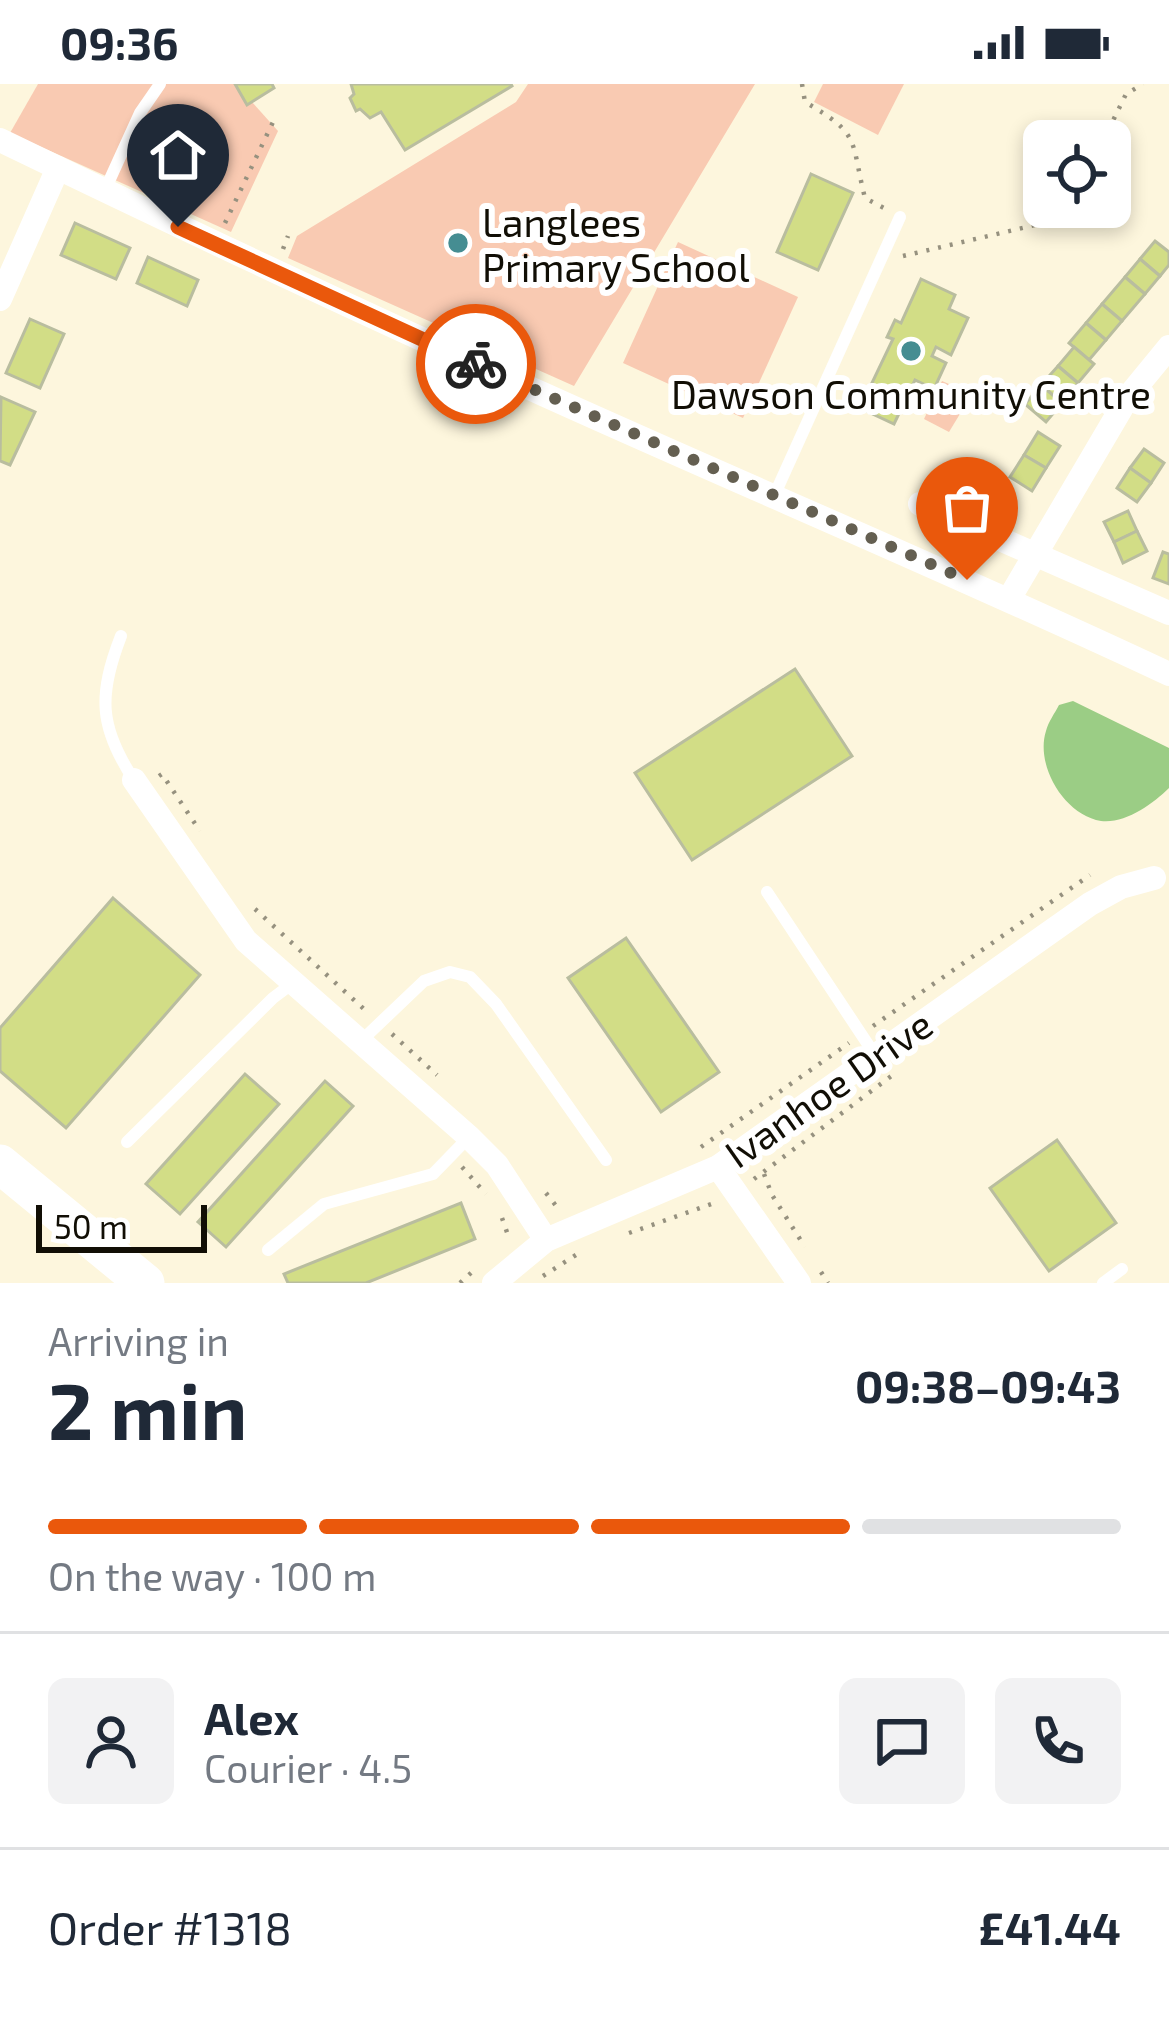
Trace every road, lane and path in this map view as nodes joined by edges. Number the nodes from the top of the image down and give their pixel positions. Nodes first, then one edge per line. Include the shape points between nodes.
1 (160, 84) edge
2 (802, 84) edge
3 (1143, 84) edge
4 (1113, 120) edge
5 (272, 122) dead end
6 (0, 140) edge
7 (58, 168) junction
8 (104, 191) junction
9 (900, 217) joint
10 (1023, 228) edge
11 (215, 244) junction
12 (880, 261) junction
13 (0, 299) edge
14 (1169, 347) edge
15 (774, 496) junction
16 (920, 504) dead end
17 (1035, 555) junction
18 (1009, 599) junction
19 (1169, 613) edge
20 (121, 636) dead end
21 (1169, 674) edge
22 (137, 784) junction
23 (210, 845) dead end
24 (1092, 874) dead end
25 (1154, 878) dead end
26 (767, 892) dead end
27 (245, 898) dead end
28 (294, 983) junction
29 (370, 1032) junction
30 (868, 1045) junction
31 (443, 1081) dead end
32 (469, 1137) junction
33 (128, 1142) dead end
34 (692, 1153) dead end
35 (606, 1160) dead end
36 (0, 1164) edge
37 (718, 1166) junction
38 (764, 1174) dead end
39 (536, 1180) dead end
40 (538, 1230) junction
41 (509, 1238) dead end
42 (806, 1248) dead end
43 (268, 1250) dead end
44 (1122, 1269) dead end
45 (808, 1274) edge
46 (485, 1275) edge
47 (145, 1283) edge
48 (460, 1283) edge
49 (828, 1283) edge
50 (1103, 1283) edge

1 - 8 lane
2 - 9 path via 806,102 854,140 865,198
3 - 4 path via 1126,94
5 - 11 path
6 - 7 street
7 - 8 street
7 - 13 street
8 - 11 street
9 - 12 lane
10 - 12 path
11 - 15 street
12 - 15 lane
14 - 17 street via 1128,397
15 - 18 street
16 - 17 street
17 - 18 street
17 - 19 street
18 - 21 street
20 - 22 lane via 105,720
22 - 23 path via 162,774
22 - 28 street via 246,941
24 - 30 path
25 - 30 street, Ivanhoe Drive via 1090,904
26 - 30 lane
27 - 29 path
28 - 29 street
28 - 33 lane
29 - 31 path
29 - 32 street
29 - 35 lane via 424,981 450,972 470,977
30 - 34 path
30 - 37 street, Ivanhoe Drive
32 - 40 street
32 - 43 lane via 433,1174 324,1204
36 - 47 main road
37 - 40 street, Ivanhoe Drive
37 - 45 street
38 - 42 path
39 - 40 path via 557,1207
40 - 41 path
40 - 46 street, Ivanhoe Drive
44 - 50 lane
45 - 49 path
46 - 48 path

